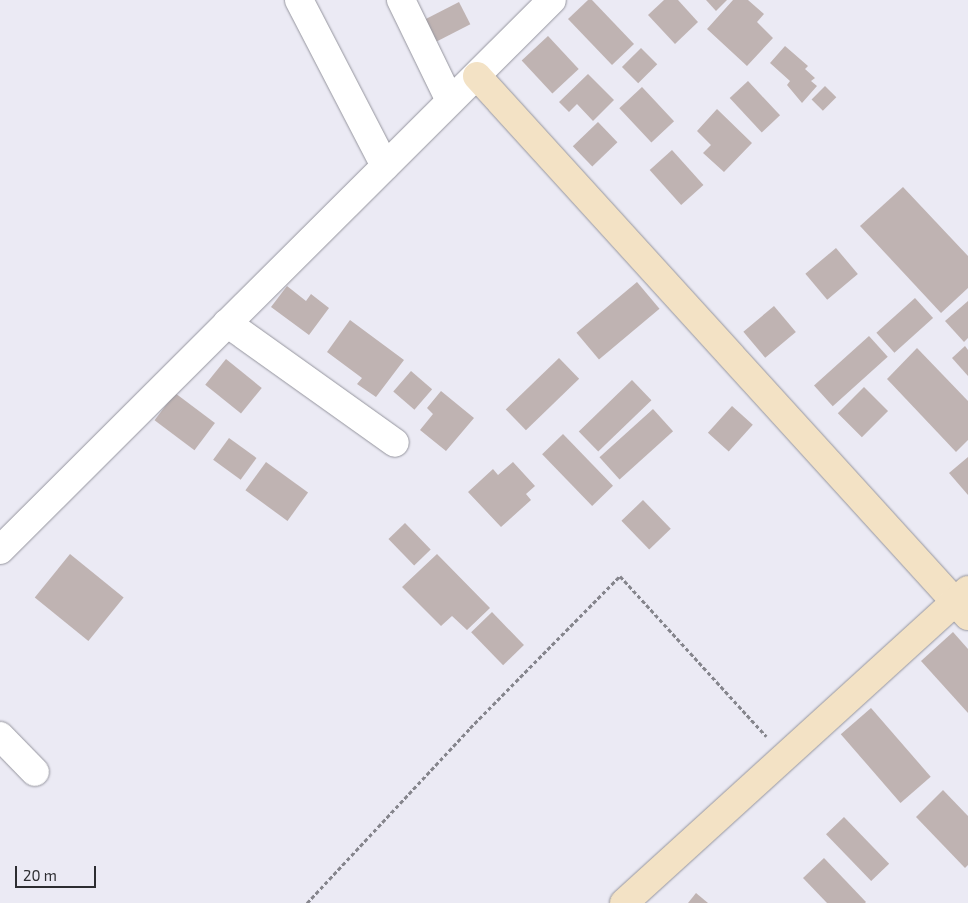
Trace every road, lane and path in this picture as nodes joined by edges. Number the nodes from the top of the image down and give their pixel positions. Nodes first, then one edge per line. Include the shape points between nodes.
1 (299, 0) edge
2 (401, 0) edge
3 (552, 0) edge
4 (477, 76) junction
5 (450, 101) junction
6 (385, 166) junction
7 (228, 323) junction
8 (395, 443) dead end
9 (0, 550) edge
10 (964, 602) edge
11 (0, 736) edge
12 (783, 755) junction
13 (35, 772) dead end
14 (307, 903) edge
15 (624, 903) edge

1 - 6 street
2 - 5 street
3 - 4 street
4 - 5 street
4 - 10 street
5 - 6 street
6 - 7 street
7 - 8 street
7 - 9 street
10 - 12 street
11 - 13 street
12 - 14 path via 620,576 470,728
12 - 15 street

